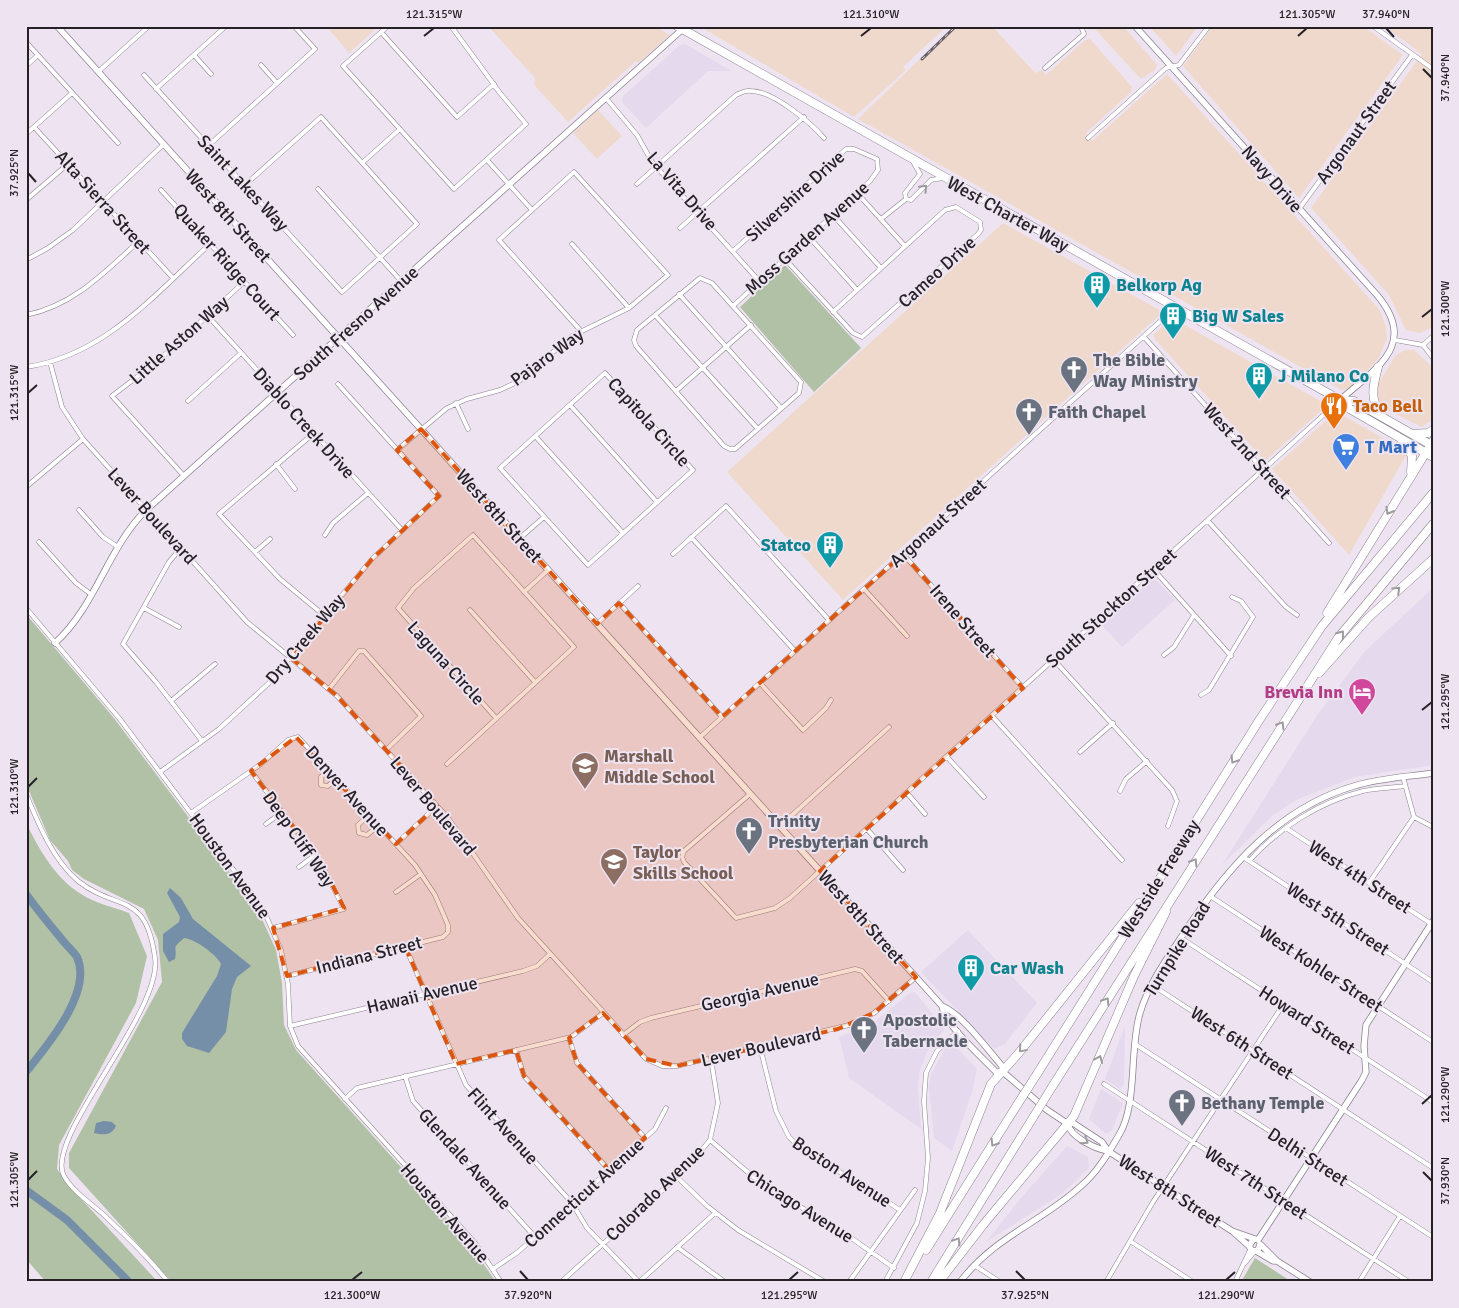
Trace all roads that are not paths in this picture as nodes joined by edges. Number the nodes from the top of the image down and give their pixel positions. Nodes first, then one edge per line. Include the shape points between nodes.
1 (57, 26) edge
2 (149, 26) edge
3 (226, 26) edge
4 (294, 26) edge
5 (388, 26) edge
6 (451, 26) edge
7 (1135, 26) edge
8 (1209, 26) edge
9 (1373, 26) edge
10 (682, 27) edge
11 (1083, 28) edge
12 (381, 32) junction
13 (26, 42) edge
14 (38, 55) junction
15 (194, 55) junction
16 (1412, 55) junction
17 (261, 65) dead end
18 (26, 66) edge
19 (1171, 66) junction
20 (1045, 68) dead end
21 (1433, 69) edge
22 (98, 72) junction
23 (211, 74) dead end
24 (144, 75) dead end
25 (278, 83) junction
26 (494, 84) junction
27 (156, 89) junction
28 (72, 92) junction
29 (606, 98) junction
30 (804, 117) junction
31 (34, 126) junction
32 (400, 129) junction
33 (26, 134) edge
34 (824, 138) dead end
35 (1088, 138) dead end
36 (118, 143) dead end
37 (164, 144) junction
38 (208, 146) junction
39 (487, 160) junction
40 (912, 160) junction
41 (362, 163) junction
42 (68, 164) junction
43 (656, 166) junction
44 (878, 170) joint
45 (943, 178) junction
46 (637, 184) dead end
47 (245, 185) junction
48 (510, 185) junction
49 (161, 190) dead end
50 (318, 190) dead end
51 (858, 193) junction
52 (906, 199) junction
53 (26, 200) edge
54 (102, 201) junction
55 (532, 210) junction
56 (1299, 210) junction
57 (698, 212) junction
58 (833, 215) junction
59 (881, 219) junction
60 (680, 228) dead end
61 (809, 237) junction
62 (139, 241) junction
63 (210, 244) junction
64 (572, 244) dead end
65 (906, 246) junction
66 (734, 251) junction
67 (380, 258) junction
68 (785, 259) junction
69 (26, 260) edge
70 (881, 268) junction
71 (173, 278) junction
72 (244, 282) junction
73 (402, 282) junction
74 (760, 282) junction
75 (857, 290) junction
76 (679, 294) junction
77 (734, 305) junction
78 (1176, 307) junction
79 (629, 308) junction
80 (833, 312) junction
81 (26, 315) edge
82 (655, 315) junction
83 (207, 316) junction
84 (751, 324) junction
85 (581, 330) junction
86 (293, 335) dead end
87 (1433, 336) edge
88 (1144, 337) junction
89 (339, 339) junction
90 (1395, 340) junction
91 (1423, 345) junction
92 (725, 346) junction
93 (241, 353) junction
94 (1433, 358) edge
95 (50, 362) junction
96 (26, 367) edge
97 (703, 367) junction
98 (1378, 367) junction
99 (338, 384) dead end
100 (676, 391) junction
101 (278, 393) junction
102 (1340, 400) junction
103 (188, 401) dead end
104 (456, 403) junction
105 (570, 405) junction
106 (782, 408) junction
107 (1385, 419) junction
108 (468, 428) dead end
109 (421, 429) junction
110 (758, 429) junction
111 (1433, 430) edge
112 (314, 433) junction
113 (1411, 434) junction
114 (535, 436) junction
115 (1400, 438) junction
116 (83, 440) junction
117 (1432, 444) edge
118 (398, 450) junction
119 (1425, 452) junction
120 (1433, 457) edge
121 (276, 464) junction
122 (1264, 470) junction
123 (184, 476) junction
124 (1410, 477) junction
125 (26, 487) edge
126 (295, 489) dead end
127 (368, 492) junction
128 (1433, 492) edge
129 (658, 502) junction
130 (78, 510) dead end
131 (146, 510) junction
132 (544, 516) junction
133 (1208, 521) junction
134 (1433, 524) edge
135 (402, 530) junction
136 (623, 533) junction
137 (324, 535) dead end
138 (691, 537) junction
139 (520, 538) junction
140 (270, 539) dead end
141 (39, 542) dead end
142 (1329, 543) dead end
143 (118, 547) junction
144 (181, 548) junction
145 (254, 552) junction
146 (672, 554) dead end
147 (903, 554) junction
148 (1433, 559) edge
149 (548, 570) junction
150 (1154, 570) junction
151 (638, 586) dead end
152 (864, 589) junction
153 (524, 592) junction
154 (92, 595) junction
155 (1232, 597) dead end
156 (619, 603) junction
157 (26, 608) edge
158 (144, 608) junction
159 (470, 610) dead end
160 (1194, 615) junction
161 (1297, 615) dead end
162 (325, 616) junction
163 (830, 620) junction
164 (597, 624) junction
165 (1322, 626) junction
166 (179, 627) dead end
167 (907, 636) dead end
168 (55, 643) junction
169 (795, 651) junction
170 (1164, 655) dead end
171 (1231, 656) junction
172 (291, 658) junction
173 (1054, 660) junction
174 (215, 664) dead end
175 (535, 682) junction
176 (760, 683) junction
177 (1023, 688) junction
178 (329, 689) junction
179 (1303, 689) junction
180 (1201, 695) dead end
181 (831, 700) dead end
182 (171, 701) junction
183 (992, 716) junction
184 (722, 717) junction
185 (496, 718) junction
186 (1113, 723) junction
187 (889, 727) dead end
188 (699, 738) junction
189 (202, 741) junction
190 (386, 750) junction
191 (1080, 752) dead end
192 (947, 757) junction
193 (1146, 761) junction
194 (447, 764) dead end
195 (329, 770) junction
196 (251, 771) junction
197 (160, 772) junction
198 (1433, 773) edge
199 (1403, 777) junction
200 (336, 779) junction
201 (1405, 786) junction
202 (1120, 790) dead end
203 (907, 793) junction
204 (26, 794) edge
205 (750, 794) junction
206 (984, 797) dead end
207 (437, 806) junction
208 (282, 812) junction
209 (192, 813) junction
210 (925, 814) dead end
211 (369, 815) junction
212 (1414, 817) junction
213 (266, 824) dead end
214 (378, 826) junction
215 (780, 826) junction
216 (1168, 826) dead end
217 (1433, 827) edge
218 (1286, 828) junction
219 (866, 829) junction
220 (396, 844) junction
221 (315, 855) junction
222 (1243, 857) junction
223 (1122, 860) dead end
224 (1249, 861) junction
225 (299, 867) dead end
226 (903, 870) dead end
227 (820, 871) junction
228 (421, 874) junction
229 (1369, 883) junction
230 (396, 892) dead end
231 (1150, 895) junction
232 (1210, 896) junction
233 (1168, 903) junction
234 (1432, 923) edge
235 (273, 928) junction
236 (449, 930) joint
237 (1181, 938) junction
238 (405, 946) junction
239 (550, 954) junction
240 (1405, 964) junction
241 (287, 976) junction
242 (916, 977) junction
243 (1433, 982) edge
244 (1152, 985) junction
245 (425, 994) junction
246 (889, 1001) junction
247 (1283, 1005) junction
248 (942, 1006) junction
249 (1378, 1006) junction
250 (603, 1013) junction
251 (954, 1014) junction
252 (290, 1026) junction
253 (958, 1031) junction
254 (623, 1035) junction
255 (976, 1037) junction
256 (569, 1038) junction
257 (1433, 1042) edge
258 (1134, 1043) junction
259 (760, 1047) junction
260 (516, 1050) junction
261 (1253, 1051) junction
262 (1365, 1058) junction
263 (711, 1059) junction
264 (456, 1064) junction
265 (1003, 1072) junction
266 (405, 1076) junction
267 (1104, 1084) dead end
268 (345, 1099) junction
269 (1129, 1100) junction
270 (1221, 1100) junction
271 (1433, 1102) edge
272 (666, 1108) dead end
273 (1343, 1109) junction
274 (1068, 1124) junction
275 (645, 1138) junction
276 (710, 1140) junction
277 (1194, 1142) junction
278 (1108, 1150) junction
279 (1311, 1158) junction
280 (1433, 1168) edge
281 (609, 1170) junction
282 (677, 1177) junction
283 (1164, 1187) junction
284 (915, 1190) dead end
285 (1284, 1200) junction
286 (572, 1203) junction
287 (900, 1210) junction
288 (715, 1213) junction
289 (1400, 1216) junction
290 (1232, 1231) junction
291 (535, 1236) junction
292 (1433, 1237) edge
293 (1130, 1241) junction
294 (1257, 1242) junction
295 (602, 1244) junction
296 (677, 1247) junction
297 (1253, 1250) junction
298 (870, 1251) junction
299 (1374, 1259) junction
300 (1277, 1260) junction
301 (974, 1265) junction
302 (894, 1268) junction
303 (493, 1269) junction
304 (168, 1282) edge
305 (501, 1282) edge
306 (561, 1282) edge
307 (639, 1282) edge
308 (725, 1282) edge
309 (825, 1282) edge
310 (849, 1282) edge
311 (886, 1282) edge
312 (906, 1282) edge
313 (931, 1282) edge
314 (939, 1282) edge
315 (960, 1282) edge
316 (1000, 1282) edge
317 (1106, 1282) edge
318 (1193, 1282) edge
319 (1235, 1282) edge
320 (1310, 1282) edge
321 (1359, 1282) edge
322 (1409, 1282) edge

1 - 22 street, West 8th Street
2 - 22 street
3 - 15 street
4 - 25 street via 315,50
5 - 12 street
6 - 26 street
7 - 19 street, Navy Drive
8 - 19 street via 1183,61 1176,67
9 - 16 street
10 - 29 street, South Fresno Avenue
10 - 40 highway, West Charter Way
11 - 20 street via 1084,34
12 - 26 street via 457,117
12 - 32 street via 343,66
13 - 14 street
14 - 18 street
14 - 28 street
15 - 23 street
15 - 27 street
16 - 21 street
16 - 56 street, Argonaut Street
17 - 25 street
19 - 35 street
19 - 56 street, Navy Drive
22 - 37 street, West 8th Street
24 - 27 street, Saint Lakes Way
25 - 38 street
26 - 39 street via 526,124
27 - 38 street, Saint Lakes Way
28 - 31 street
28 - 36 street
29 - 43 street, La Vita Drive via 637,135
29 - 48 street, South Fresno Avenue
30 - 34 street
30 - 43 street via 761,92 745,91 736,95
30 - 57 street
31 - 33 street
31 - 42 street, Alta Sierra Street
32 - 39 street via 454,189
32 - 41 street
37 - 54 street
37 - 89 street, West 8th Street
38 - 47 street, Saint Lakes Way
39 - 48 street
40 - 45 highway, West Charter Way
40 - 52 street via 920,174 905,193
41 - 47 street via 321,117
41 - 67 street via 418,224
42 - 53 street
42 - 54 street, Alta Sierra Street
43 - 46 street
43 - 57 street, La Vita Drive
44 - 51 street, Moss Garden Avenue
44 - 66 street, Silvershire Drive via 874,157 846,149
52 -> 45 street via 911,200 931,180
45 - 78 highway, West Charter Way
47 - 67 street, Saint Lakes Way via 342,292
48 - 55 street
48 - 73 street, South Fresno Avenue
49 - 63 street, Quaker Ridge Court
50 - 67 street
51 - 58 street, Moss Garden Avenue
51 - 59 street
52 - 59 street
54 - 62 street, Alta Sierra Street
54 - 69 street via 62,239
55 - 79 street, Pajaro Way via 574,172 668,275
55 - 85 street via 499,240
56 - 90 street, Navy Drive via 1383,303 1392,320
57 - 60 street
57 - 66 street, La Vita Drive
58 - 61 street, Moss Garden Avenue
58 - 70 street
59 - 65 street
61 - 68 street, Moss Garden Avenue
61 - 75 street
62 - 71 street, Alta Sierra Street
62 - 81 street via 80,293
63 - 71 street
63 - 72 street, Quaker Ridge Court
64 - 79 street
65 - 70 street
65 - 80 street, Cameo Drive via 951,207 977,219 981,226 978,234 866,336 859,338
66 - 74 street, La Vita Drive
67 - 73 street
68 - 74 street, Moss Garden Avenue
68 - 80 street
70 - 75 street
71 - 95 street via 102,339
72 - 83 street, Little Aston Way
72 - 86 street, Quaker Ridge Court
73 - 89 street, South Fresno Avenue
74 - 77 street, Moss Garden Avenue
75 - 80 street
76 - 77 street via 696,280 706,279
76 - 82 street
76 - 92 street
77 - 84 street
78 - 88 street, Argonaut Street
78 - 102 highway, West Charter Way
79 - 85 street, Pajaro Way
82 - 97 street
82 - 100 street via 637,330 636,346
83 - 93 street, Diablo Creek Drive
83 - 123 street, Little Aston Way via 160,360 112,396
84 - 92 street
84 - 106 street via 801,382 799,393
85 - 104 street, Pajaro Way via 519,381
87 - 91 street
88 - 122 street, West 2nd Street
88 - 147 street, Argonaut Street
89 - 101 street, South Fresno Avenue
89 - 109 street, West 8th Street
90 - 91 street
90 - 98 street, South Stockton Street
91 - 94 street
92 - 97 street
92 - 106 street
93 - 101 street, Diablo Creek Drive
93 - 103 street
95 - 96 street
95 - 116 street, Lever Boulevard via 62,407
97 - 100 street
97 - 110 street
98 - 102 street, South Stockton Street
98 - 107 highway via 1373,401
99 - 118 street
100 - 110 street via 730,449 742,445
101 - 112 street, Diablo Creek Drive
101 - 123 street, South Fresno Avenue
102 - 107 highway, West Charter Way via 1354,401
102 - 115 highway, West Charter Way
102 - 122 street, South Stockton Street
104 - 108 street
104 - 109 street, Pajaro Way
105 - 114 street, Capitola Circle
105 - 129 street
105 - 129 street, Capitola Circle via 605,373 687,463 693,470
106 - 110 street
107 - 113 highway, West Charter Way
109 - 118 street, Pajaro Way
109 - 139 street, West 8th Street
111 - 113 highway
112 - 121 street
112 - 127 street, Diablo Creek Drive
113 - 117 highway, West Charter Way
114 - 132 street, Capitola Circle via 500,468
114 - 136 street
115 - 119 highway, West Charter Way
115 - 124 highway via 1412,456
116 - 125 street
116 - 131 street, Lever Boulevard
117 - 119 highway
118 - 135 street, Dry Creek Way via 440,496
119 - 120 highway, West Charter Way
119 - 124 highway
121 - 126 street
121 - 145 street via 219,514
122 - 133 street, South Stockton Street
122 - 142 street, West 2nd Street
123 - 131 street, South Fresno Avenue
124 -> 165 highway via 1328,610
127 - 135 street, Diablo Creek Drive
127 - 137 street
128 - 165 highway, Westside Freeway
129 - 136 street, Capitola Circle
130 - 143 street via 103,537
131 - 143 street, South Fresno Avenue
131 - 144 street, Lever Boulevard
132 - 136 street, Capitola Circle via 588,565
132 - 139 street
133 - 150 street, South Stockton Street
133 - 161 street
179 -> 134 highway, Westside Freeway via 1338,638
135 - 162 street, Dry Creek Way via 372,559
138 - 146 street
138 - 163 street via 726,506
138 - 169 street
139 - 149 street, West 8th Street
140 - 145 street
141 - 154 street via 76,583
143 - 154 street, South Fresno Avenue
144 - 158 street via 169,562
144 - 172 street, Lever Boulevard via 255,630
145 - 162 street via 280,579
147 - 152 street, Argonaut Street
147 - 177 street, Irene Street
179 -> 148 highway via 1369,617
149 - 153 street
149 - 164 street, West 8th Street
150 - 160 street
150 - 173 street, South Stockton Street
151 - 156 street
152 - 163 street, Argonaut Street
152 - 167 street
153 - 175 street, Laguna Circle via 574,647
153 - 185 street, Laguna Circle via 473,535 414,588 398,608
154 - 168 street, South Fresno Avenue via 77,619
155 - 171 street via 1241,601 1253,617
156 - 164 street
156 - 184 street
157 - 168 street, Houston Avenue
158 - 166 street
158 - 182 street via 123,644
159 - 175 street
160 - 170 street via 1174,648
160 - 171 street
162 - 172 street, Dry Creek Way
163 - 169 street, Argonaut Street
164 - 188 street, West 8th Street
165 -> 231 highway, Westside Freeway via 1254,727
168 - 197 street, Houston Avenue
169 - 176 street, Argonaut Street
171 - 180 street
172 - 178 street, Lever Boulevard
172 - 189 street, Dry Creek Way via 269,684
173 - 177 street, South Stockton Street
173 - 186 street
174 - 182 street
175 - 185 street, Laguna Circle
176 - 181 street via 803,730
176 - 184 street, Argonaut Street
177 - 183 street, South Stockton Street
178 - 190 street, Lever Boulevard
178 - 190 street via 359,652 364,651 421,716
233 -> 179 highway, Westside Freeway
182 - 189 street
183 - 192 street, South Stockton Street
183 - 223 street
184 - 188 street, Argonaut Street
185 - 194 street
186 - 191 street
186 - 193 street
187 - 215 street
188 - 205 street, West 8th Street
189 - 197 street, Dry Creek Way
190 - 207 street, Lever Boulevard
192 - 203 street, South Stockton Street
192 - 206 street
193 - 202 street via 1126,779
193 - 216 street via 1172,790 1177,801
195 - 196 street, Denver Avenue via 301,740 294,737
195 - 200 street, Denver Avenue
195 - 200 street via 321,777 321,785 328,786
196 - 208 street, Deep Cliff Way
196 - 209 street, Denver Avenue
197 - 209 street, Houston Avenue
198 - 199 street, Turnpike Road
199 - 201 street
199 - 222 street, Turnpike Road via 1355,785 1314,801 1274,827
200 - 211 street, Denver Avenue
201 - 212 street
201 - 218 street via 1340,798
203 - 210 street
203 - 219 street, South Stockton Street
204 - 304 street via 54,851 75,878 134,908 143,918 151,936 156,971 148,999 71,1134 63,1153 62,1167 69,1183
205 - 215 street, West 8th Street
205 - 227 street, South Stockton Street via 684,851 682,857 732,915 739,918 780,906
207 - 220 street
207 - 239 street, Lever Boulevard via 462,836 518,918
208 - 213 street
208 - 221 street, Deep Cliff Way
209 - 235 street, Houston Avenue via 255,897
211 - 214 street, Denver Avenue
211 - 214 street via 358,825 359,833 367,835
212 - 217 street
212 - 229 street
214 - 220 street, Denver Avenue
215 - 227 street, West 8th Street
218 - 224 street
218 - 229 street, West 4th Street
219 - 226 street
219 - 227 street, South Stockton Street
220 - 228 street, Denver Avenue
221 - 225 street
221 - 235 street, Deep Cliff Way via 344,908
222 - 224 street, West 5th Street
222 - 232 street, Turnpike Road
224 - 240 street, West 5th Street
227 - 242 street, West 8th Street
228 - 230 street
228 - 236 street, Denver Avenue via 444,913
229 - 234 street, West 4th Street
231 -> 265 highway via 1139,904
231 -> 312 highway, Westside Freeway, bridge
232 - 237 street, Turnpike Road
232 - 249 street, West Kohler Street
274 -> 233 highway via 1080,1104 1134,976 1163,921
313 -> 233 highway, Westside Freeway, bridge
234 - 240 street
235 - 241 street, Houston Avenue
236 - 238 street, Indiana Street via 443,937
237 - 244 street, Turnpike Road
237 - 247 street, Howard Street
238 - 241 street, Indiana Street
238 - 245 street, Flint Avenue
239 - 245 street, Hawaii Avenue via 535,968
239 - 250 street, Lever Boulevard
240 - 243 street, West 5th Street
240 - 249 street
241 - 252 street, Houston Avenue
242 - 246 street, Lever Boulevard
242 - 248 street, West 8th Street
244 - 258 street, Turnpike Road via 1141,1010
244 - 261 street, West 6th Street
245 - 252 street, Hawaii Avenue
245 - 264 street, Flint Avenue
246 - 254 street, Georgia Avenue via 862,971 855,969 651,1018
246 - 259 street, Lever Boulevard via 853,1024
247 - 261 street
247 - 262 street, Howard Street
248 - 251 street, West 8th Street
248 - 253 street, West 8th Street via 943,1014
249 - 257 street, West Kohler Street
249 - 262 street via 1365,1029
250 - 254 street, Lever Boulevard
250 - 256 street
251 - 253 street
251 - 255 street, West 8th Street
252 - 268 street, Houston Avenue via 301,1051
253 - 255 street
253 - 265 street, West 8th Street via 996,1072
253 - 302 street via 936,1051 926,1073 926,1191 917,1224
254 - 263 street, Lever Boulevard via 642,1056 662,1066
255 - 265 street, West 8th Street via 1002,1066
256 - 260 street
256 - 275 street via 577,1063
258 - 269 street, Turnpike Road
258 - 270 street, Delhi Street
259 - 263 street, Lever Boulevard
259 - 287 street, Boston Avenue via 776,1111 788,1137 807,1153
260 - 264 street
260 - 281 street via 522,1074
261 - 270 street
261 - 273 street, West 6th Street
262 - 271 street, Howard Street
262 - 273 street via 1366,1072
263 - 276 street, Colorado Avenue via 718,1103
264 - 266 street
264 - 286 street, Flint Avenue via 466,1086
265 - 274 street, West 8th Street
265 - 312 highway via 995,1078 986,1094 940,1213
266 - 268 street via 357,1088
266 - 291 street, Glendale Avenue via 413,1101
267 - 269 street, West 7th Street
268 - 303 street, Houston Avenue via 475,1243
269 - 277 street, West 7th Street
269 - 278 street, Turnpike Road via 1123,1127
270 - 277 street
270 - 279 street, Delhi Street
272 - 275 street, Connecticut Avenue via 657,1127
273 - 279 street
273 - 280 street, West 6th Street
274 - 278 street, West 8th Street via 1073,1123 1102,1142
274 - 314 highway
275 - 281 street, Connecticut Avenue
276 - 282 street, Colorado Avenue
276 - 298 street, Chicago Avenue via 764,1186
277 - 283 street
277 - 285 street, West 7th Street
278 - 283 street, West 8th Street
278 - 301 street, Turnpike Road via 1094,1173 1077,1190 1001,1240
279 - 285 street
279 - 289 street, Delhi Street
281 - 286 street, Connecticut Avenue
282 - 288 street
282 - 295 street, Colorado Avenue
283 - 290 street, West 8th Street
283 - 293 street
284 - 287 street
285 - 294 street
285 - 299 street, West 7th Street
286 - 291 street, Connecticut Avenue
286 - 295 street, Flint Avenue
287 - 298 street
288 - 296 street
288 - 309 street
289 - 292 street, Delhi Street
289 - 299 street
290 - 294 street, West 8th Street
290 - 297 street, West 8th Street
291 - 303 street, Connecticut Avenue
293 - 317 street
293 - 318 street
294 - 297 street
294 - 297 street
294 - 300 street, West 8th Street
295 - 306 street, Colorado Avenue
295 - 307 street, Flint Avenue
296 - 307 street
296 - 308 street
297 - 300 street, West 8th Street
297 - 319 street
298 - 302 street, Chicago Avenue
298 - 310 street
299 - 321 street
299 - 322 street, West 7th Street
300 - 320 street, West 8th Street
301 - 315 street, Turnpike Road
301 - 316 street
302 - 311 street
303 - 305 street, Houston Avenue

